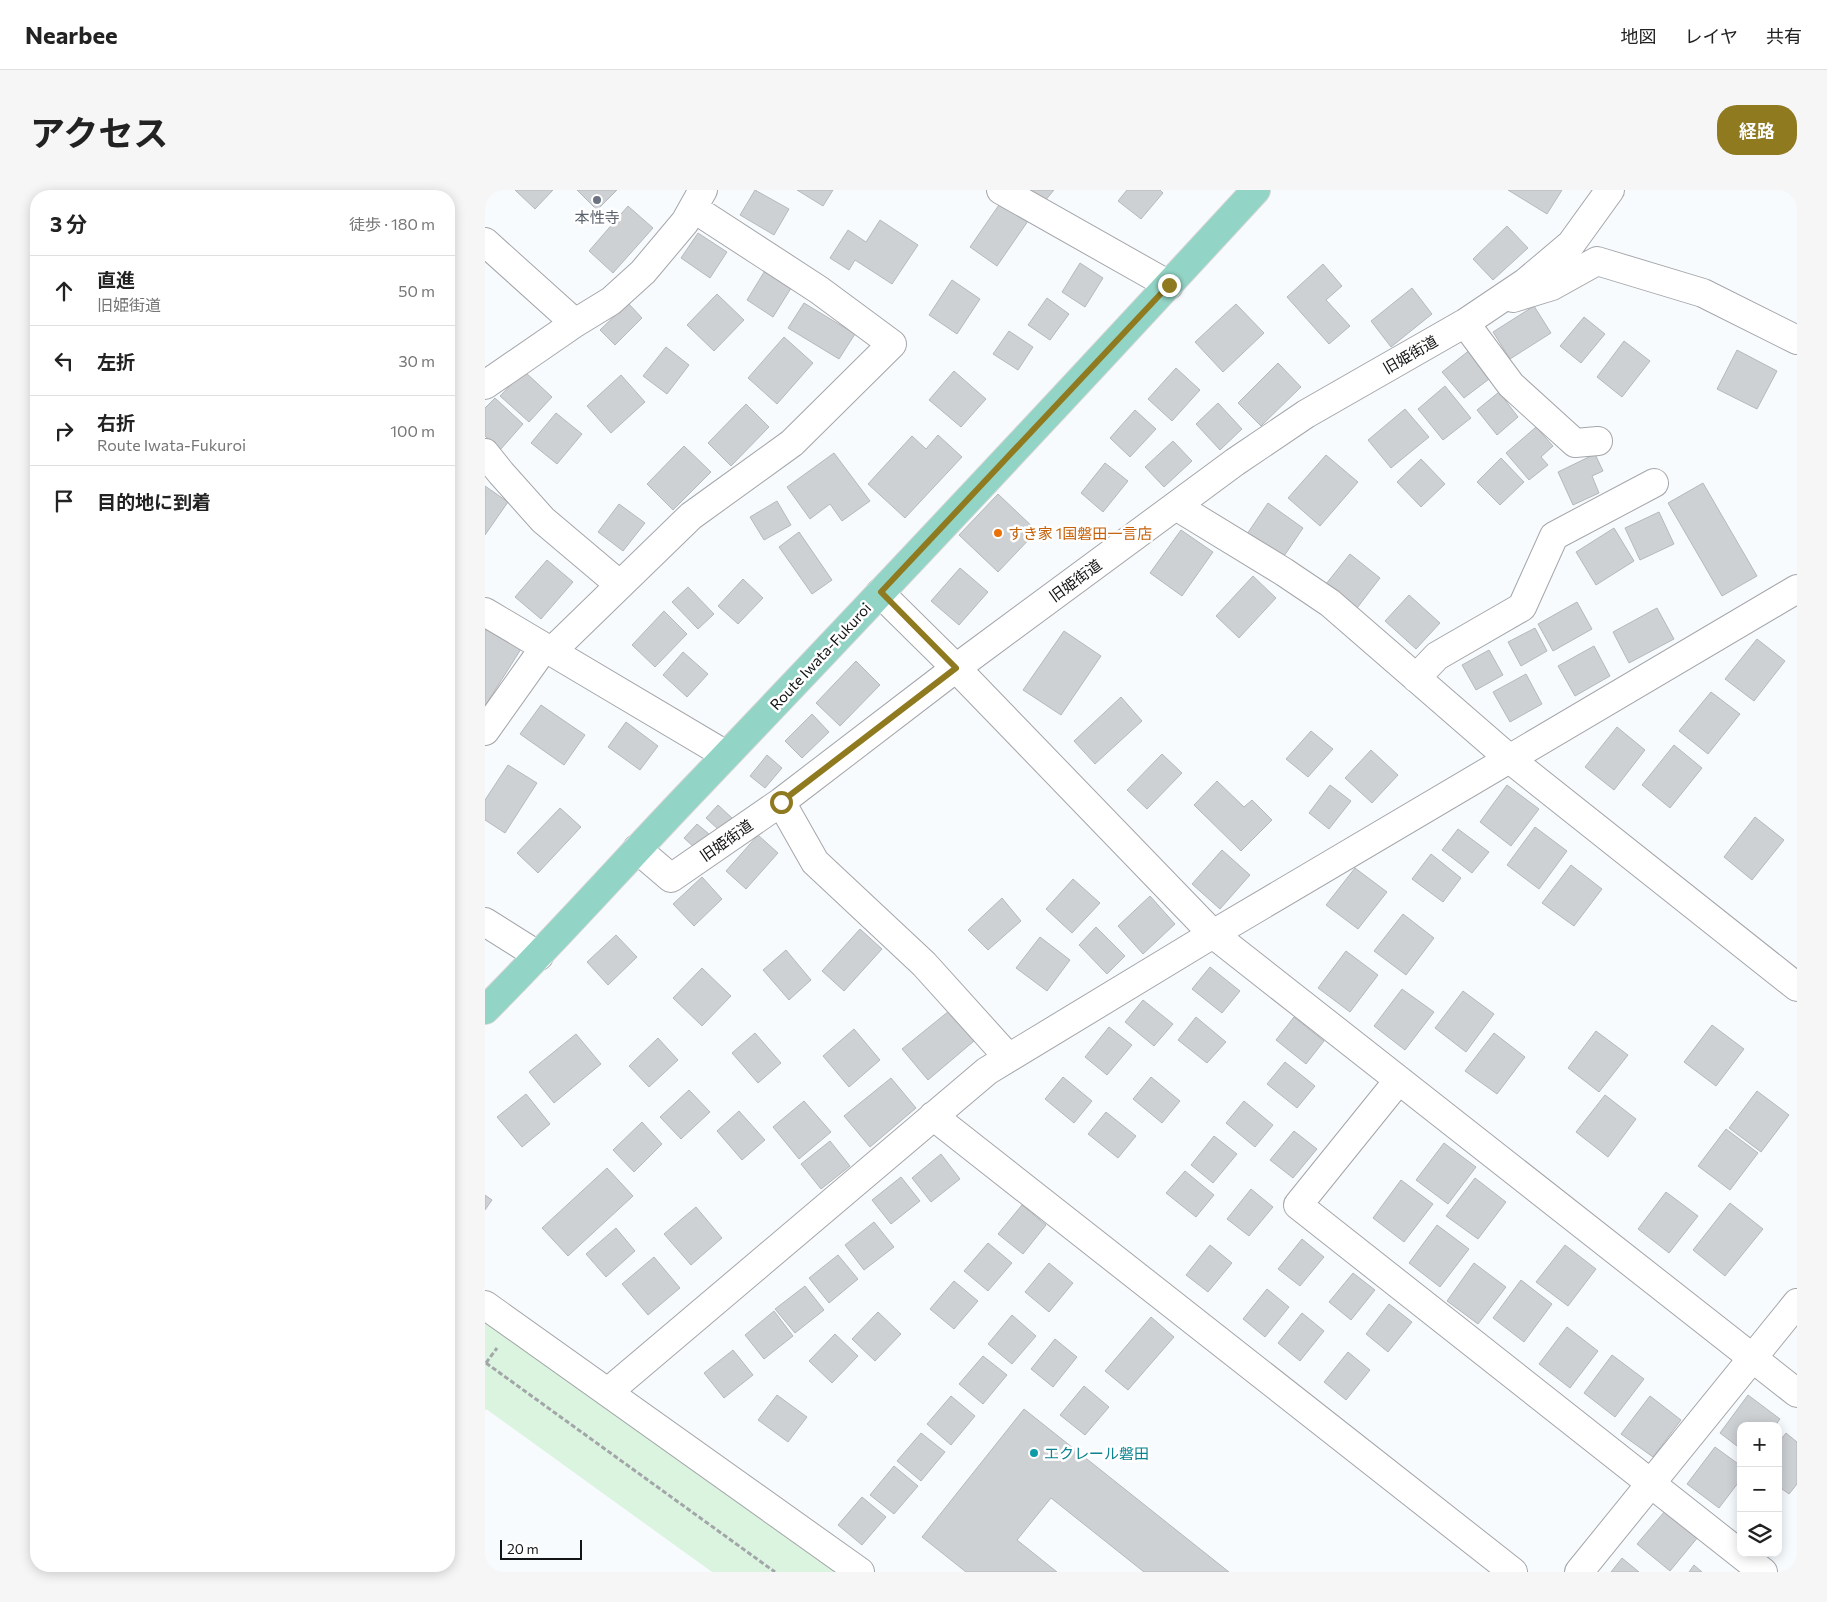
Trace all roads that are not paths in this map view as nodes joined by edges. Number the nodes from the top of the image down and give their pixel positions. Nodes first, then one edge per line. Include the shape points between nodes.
1 (1001, 190) edge
2 (1256, 190) edge
3 (1610, 190) edge
4 (698, 199) edge
5 (485, 242) edge
6 (1169, 285) junction
7 (1493, 304) junction
8 (575, 323) junction
9 (1465, 323) junction
10 (1797, 340) edge
11 (485, 385) edge
12 (1598, 441) dead end
13 (485, 452) edge
14 (1654, 483) dead end
15 (1176, 506) junction
16 (620, 585) junction
17 (1797, 589) edge
18 (881, 592) junction
19 (485, 612) edge
20 (547, 650) junction
21 (956, 668) junction
22 (1416, 678) junction
23 (485, 731) edge
24 (727, 755) junction
25 (1511, 760) junction
26 (781, 802) junction
27 (637, 849) junction
28 (485, 922) edge
29 (1213, 934) junction
30 (539, 956) junction
31 (1797, 987) edge
32 (485, 1010) edge
33 (1008, 1057) junction
34 (1398, 1081) junction
35 (933, 1116) junction
36 (1797, 1302) edge
37 (485, 1305) edge
38 (1753, 1359) junction
39 (608, 1392) junction
40 (1797, 1393) edge
41 (1650, 1483) junction
42 (860, 1572) edge
43 (1513, 1572) edge
44 (1579, 1572) edge
45 (1763, 1572) edge

1 - 6 street
2 - 6 main road, Route Iwata-Fukuroi
3 - 7 street, 旧姫街道 via 1571,244 1526,282
4 - 8 street via 685,222 643,272 611,301
4 - 16 street via 892,344 792,443 691,516
5 - 8 street
6 - 18 main road, Route Iwata-Fukuroi
7 - 9 street, 旧姫街道
7 - 10 street via 1552,286 1597,261 1703,293
8 - 11 street
9 - 12 street via 1511,385 1575,444
9 - 15 street, 旧姫街道 via 1306,414
13 - 16 street via 543,520
14 - 22 street via 1554,536 1521,607 1437,656
15 - 21 street, 旧姫街道
15 - 22 street via 1329,603
16 - 20 street
17 - 25 street
18 - 21 street
18 - 24 main road, Route Iwata-Fukuroi
19 - 20 street
20 - 23 street
20 - 24 street
21 - 26 street, 旧姫街道
21 - 29 street
22 - 25 street
24 - 27 main road, Route Iwata-Fukuroi
25 - 29 street
25 - 31 street
26 - 27 street, 旧姫街道 via 671,878
26 - 33 street via 815,862 924,964
27 - 30 main road, Route Iwata-Fukuroi
28 - 30 street
29 - 33 street
29 - 34 street
30 - 32 main road, Route Iwata-Fukuroi
33 - 35 street
34 - 38 street
34 - 41 street via 1298,1204
35 - 39 street
35 - 43 street
36 - 38 street
37 - 39 street
38 - 40 street
38 - 41 street
39 - 42 street
41 - 44 street
41 - 45 street

